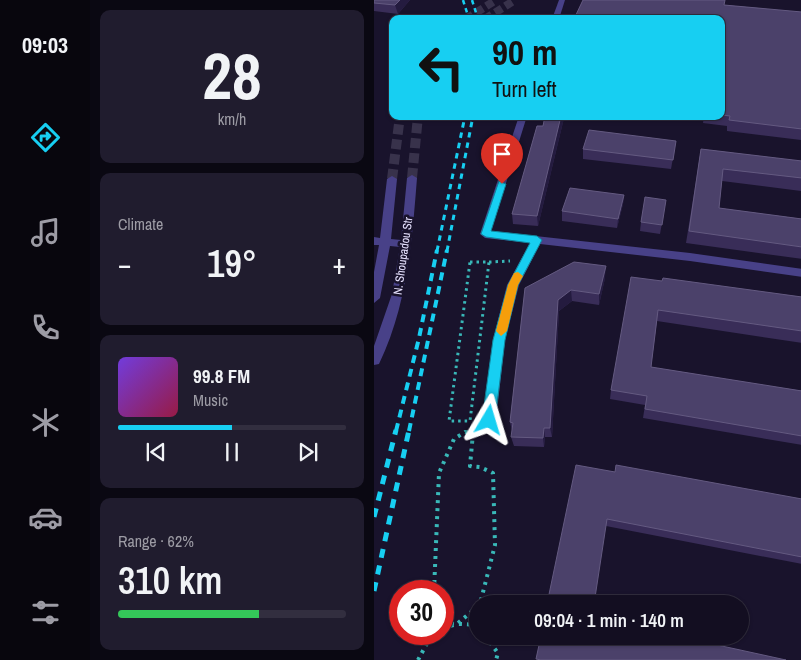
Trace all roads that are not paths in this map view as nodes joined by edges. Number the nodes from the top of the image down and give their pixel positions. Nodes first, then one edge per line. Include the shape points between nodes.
1 (559, 2) edge
2 (556, 15) edge
3 (522, 120) edge
4 (412, 178) tunnel mouth
5 (392, 179) tunnel mouth
6 (537, 240) junction
7 (380, 242) edge
8 (406, 244) junction
9 (801, 273) edge
10 (374, 298) edge
11 (374, 360) edge
12 (489, 420) dead end

1 - 2 street
3 - 6 street via 486,234
4 - 8 street, N. Shoupadou Str
5 - 7 street, N. Shoupadou Str
6 - 9 street
6 - 12 street via 513,285 499,340
7 - 8 street
7 - 10 street, N. Shoupadou Str
8 - 11 street, N. Shoupadou Str via 394,313

